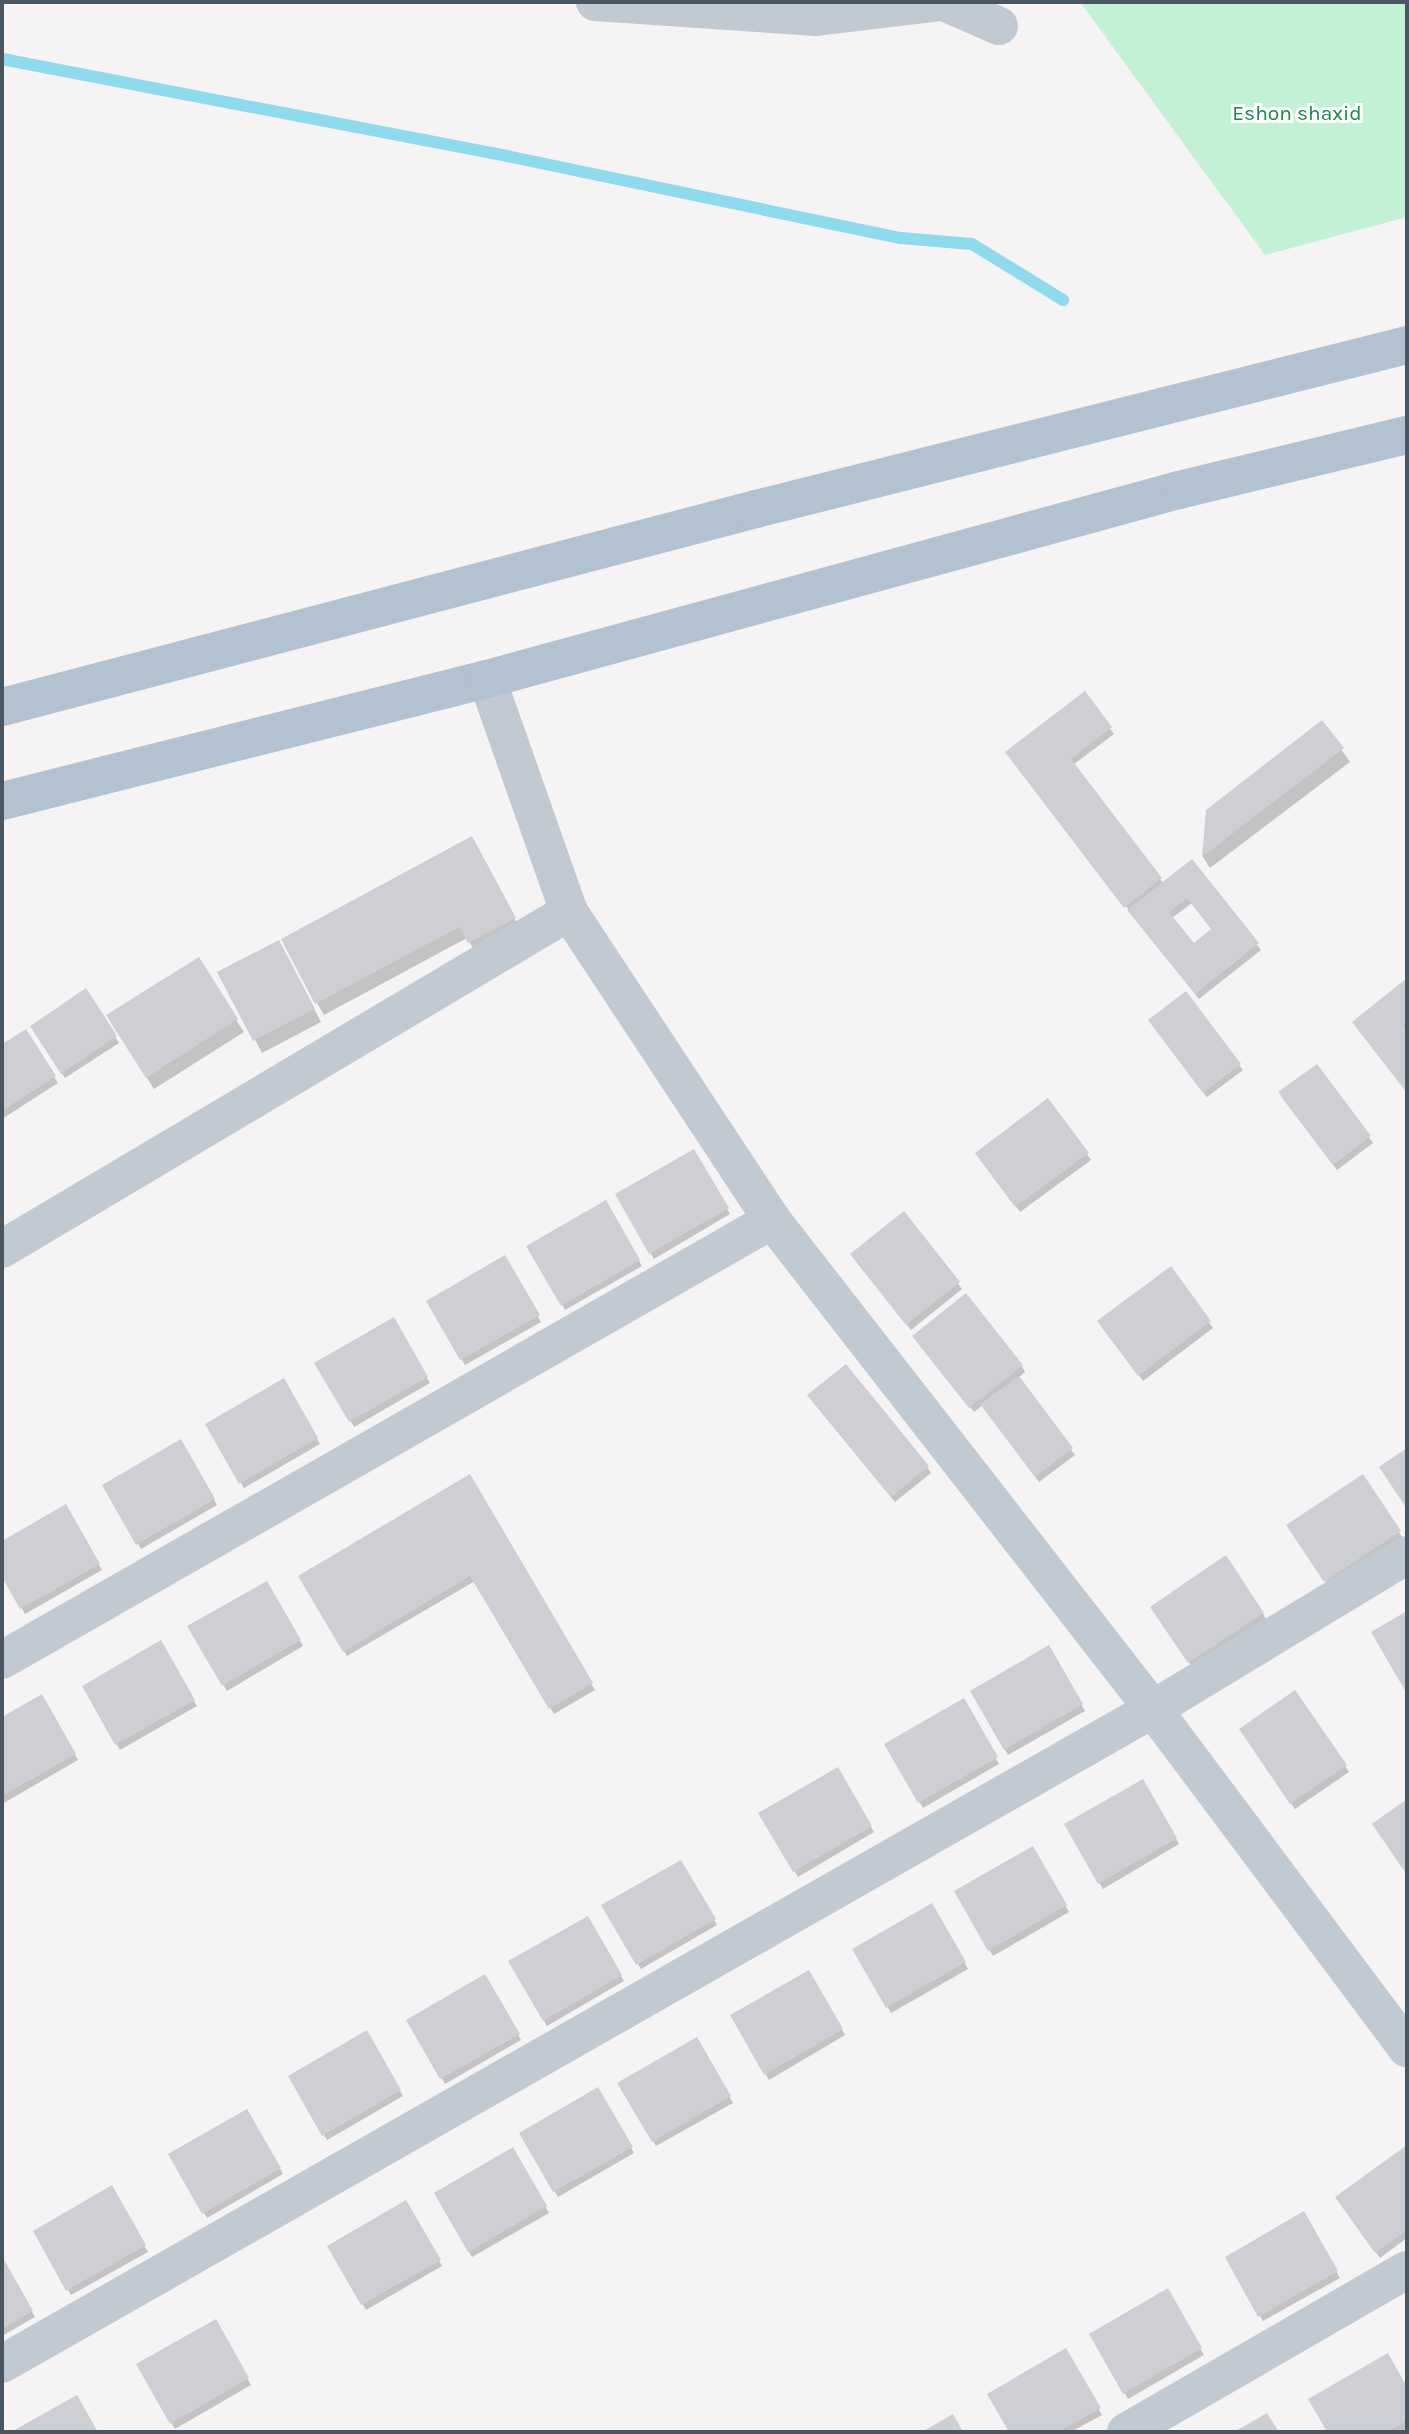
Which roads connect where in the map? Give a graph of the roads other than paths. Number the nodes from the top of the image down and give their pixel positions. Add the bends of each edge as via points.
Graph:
1 (595, 2) edge
2 (943, 2) edge
3 (999, 26) dead end
4 (1407, 345) edge
5 (1407, 435) edge
6 (487, 679) junction
7 (2, 707) edge
8 (2, 802) edge
9 (569, 912) junction
10 (772, 1220) junction
11 (2, 1249) edge
12 (1407, 1555) edge
13 (2, 1660) edge
14 (1153, 1709) junction
15 (1407, 2049) edge
16 (1407, 2270) edge
17 (2, 2364) edge
18 (1126, 2432) edge

1 - 2 street via 816,17
2 - 3 street
4 - 7 main road via 756,509
5 - 6 main road via 1166,493
6 - 8 main road
6 - 9 street
9 - 10 street
9 - 11 street
10 - 13 street
10 - 14 street
12 - 14 street
14 - 15 street
14 - 17 street
16 - 18 street

